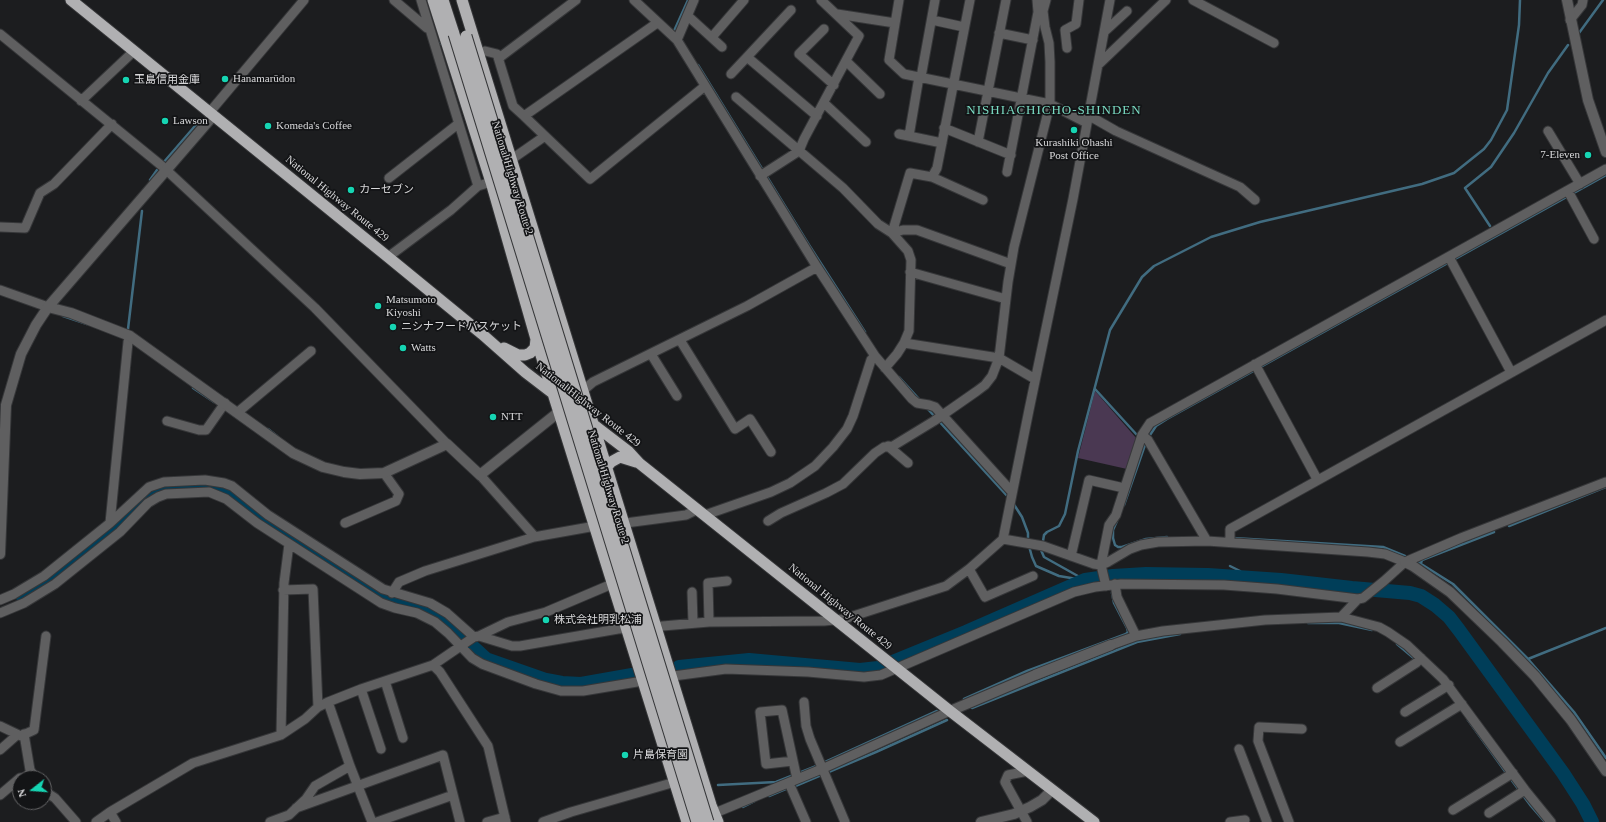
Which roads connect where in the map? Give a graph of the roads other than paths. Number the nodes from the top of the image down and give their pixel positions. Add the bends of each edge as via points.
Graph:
1 (71, 0) edge
2 (304, 0) edge
3 (394, 0) edge
4 (421, 0) edge
5 (433, 0) edge
6 (443, 0) edge
7 (455, 0) edge
8 (462, 0) edge
9 (576, 0) edge
10 (634, 0) edge
11 (694, 0) edge
12 (744, 0) edge
13 (821, 0) edge
14 (899, 0) edge
15 (936, 0) edge
16 (970, 0) edge
17 (1006, 0) edge
18 (1037, 0) edge
19 (1046, 0) edge
20 (1079, 0) edge
21 (1110, 0) edge
22 (1166, 0) edge
23 (1193, 0) edge
24 (1566, 0) edge
25 (1583, 0) edge
26 (791, 10) dead end
27 (1127, 11) dead end
28 (837, 14) junction
29 (688, 16) junction
30 (932, 20) junction
31 (1570, 20) junction
32 (895, 22) junction
33 (657, 23) junction
34 (964, 27) junction
35 (429, 28) junction
36 (824, 29) dead end
37 (1104, 32) junction
38 (999, 33) junction
39 (678, 37) junction
40 (2, 38) edge
41 (712, 38) junction
42 (1033, 40) junction
43 (1274, 44) dead end
44 (722, 47) dead end
45 (1067, 48) dead end
46 (134, 51) junction
47 (485, 51) dead end
48 (747, 57) junction
49 (499, 58) junction
50 (847, 62) junction
51 (1098, 64) junction
52 (732, 74) dead end
53 (920, 77) junction
54 (953, 84) junction
55 (834, 85) junction
56 (705, 86) junction
57 (988, 91) junction
58 (880, 94) dead end
59 (736, 97) dead end
60 (1021, 98) junction
61 (81, 101) junction
62 (824, 103) junction
63 (1050, 104) junction
64 (211, 114) junction
65 (524, 116) junction
66 (817, 116) junction
67 (1087, 119) junction
68 (112, 124) junction
69 (458, 124) junction
70 (944, 128) junction
71 (1548, 131) dead end
72 (899, 134) dead end
73 (909, 136) junction
74 (543, 137) junction
75 (866, 142) dead end
76 (978, 142) junction
77 (942, 143) junction
78 (799, 151) junction
79 (1606, 152) edge
80 (1011, 156) junction
81 (512, 159) junction
82 (1606, 169) edge
83 (167, 171) junction
84 (1007, 172) dead end
85 (763, 174) junction
86 (932, 177) junction
87 (389, 178) dead end
88 (491, 182) junction
89 (1580, 184) junction
90 (478, 186) junction
91 (1569, 193) junction
92 (983, 200) dead end
93 (1255, 200) dead end
94 (0, 227) edge
95 (892, 233) junction
96 (1594, 239) dead end
97 (388, 257) junction
98 (1451, 259) junction
99 (1011, 264) junction
100 (817, 267) junction
101 (910, 272) junction
102 (551, 288) junction
103 (0, 290) edge
104 (524, 297) junction
105 (1006, 299) junction
106 (48, 307) junction
107 (1606, 320) edge
108 (129, 339) junction
109 (536, 339) junction
110 (680, 340) junction
111 (904, 343) junction
112 (494, 344) junction
113 (311, 351) dead end
114 (651, 354) junction
115 (875, 356) junction
116 (999, 358) junction
117 (887, 365) junction
118 (1257, 367) junction
119 (577, 372) junction
120 (1511, 372) junction
121 (1035, 379) junction
122 (583, 391) junction
123 (677, 396) dead end
124 (563, 404) junction
125 (223, 406) junction
126 (238, 412) junction
127 (938, 417) junction
128 (167, 421) dead end
129 (563, 424) junction
130 (593, 424) junction
131 (1145, 438) junction
132 (447, 444) junction
133 (888, 446) junction
134 (771, 452) dead end
135 (639, 463) junction
136 (908, 463) dead end
137 (606, 468) junction
138 (384, 473) junction
139 (480, 475) junction
140 (1318, 479) junction
141 (1606, 482) edge
142 (1124, 488) junction
143 (1012, 494) junction
144 (702, 512) junction
145 (768, 521) dead end
146 (110, 523) junction
147 (345, 523) dead end
148 (623, 523) junction
149 (594, 526) junction
150 (535, 537) junction
151 (1003, 539) junction
152 (1206, 539) junction
153 (1230, 540) junction
154 (289, 544) junction
155 (0, 554) edge
156 (1071, 556) junction
157 (1405, 562) junction
158 (1101, 567) junction
159 (969, 569) junction
160 (1034, 576) dead end
161 (727, 581) dead end
162 (612, 584) junction
163 (1110, 585) junction
164 (283, 590) junction
165 (692, 592) dead end
166 (386, 596) junction
167 (1360, 599) junction
168 (0, 600) edge
169 (0, 613) edge
170 (1341, 617) junction
171 (835, 620) junction
172 (709, 622) junction
173 (692, 623) junction
174 (655, 626) junction
175 (626, 629) junction
176 (46, 636) dead end
177 (1136, 636) junction
178 (470, 641) junction
179 (1111, 645) joint
180 (1418, 660) junction
181 (433, 665) junction
182 (895, 668) junction
183 (671, 677) junction
184 (385, 681) junction
185 (643, 681) junction
186 (1446, 687) junction
187 (1377, 688) dead end
188 (361, 689) junction
189 (328, 702) junction
190 (804, 702) dead end
191 (1459, 705) junction
192 (318, 707) junction
193 (950, 712) junction
194 (1405, 712) dead end
195 (0, 726) edge
196 (1302, 729) dead end
197 (21, 735) junction
198 (281, 735) junction
199 (403, 738) dead end
200 (1400, 742) dead end
201 (381, 749) dead end
202 (1239, 749) dead end
203 (0, 750) edge
204 (793, 761) junction
205 (350, 766) junction
206 (824, 769) junction
207 (31, 770) edge
208 (1606, 770) edge
209 (1028, 771) junction
210 (1510, 775) junction
211 (793, 781) junction
212 (675, 782) junction
213 (12, 785) edge
214 (358, 787) junction
215 (1052, 790) junction
216 (1523, 792) junction
217 (0, 795) edge
218 (453, 795) junction
219 (52, 796) edge
220 (296, 808) junction
221 (1453, 810) dead end
222 (1021, 811) junction
223 (110, 812) junction
224 (1489, 812) dead end
225 (714, 819) edge
226 (506, 820) edge
227 (1245, 820) dead end
228 (1543, 820) edge
229 (76, 822) edge
230 (96, 822) edge
231 (116, 822) edge
232 (270, 822) edge
233 (372, 822) edge
234 (377, 822) edge
235 (460, 822) edge
236 (487, 822) edge
237 (543, 822) edge
238 (687, 822) edge
239 (697, 822) edge
240 (806, 822) edge
241 (845, 822) edge
242 (982, 822) edge
243 (1027, 822) edge
244 (1094, 822) edge
245 (1230, 822) edge
246 (1267, 822) edge
247 (1289, 822) edge

1 - 46 highway, National Highway Route 429
2 - 64 street
3 - 35 street
4 - 35 street
5 - 88 highway
6 - 239 highway, National Highway Route 2, bridge
7 - 225 highway, National Highway Route 2, bridge
8 - 81 highway
9 - 49 street
10 - 33 street
11 - 29 street
12 - 41 street
13 - 28 street
14 - 32 street
15 - 30 street
16 - 34 street
17 - 38 street
18 - 42 street via 1038,12
19 - 63 street via 1043,11 1049,43
20 - 45 street via 1076,24 1066,30
21 - 37 street
22 - 51 street
23 - 43 street
24 - 31 street
25 - 31 street
26 - 48 street
27 - 37 street
28 - 32 street
28 - 50 street via 859,36
29 - 39 street
29 - 41 street
30 - 34 street
30 - 53 street
31 - 79 street via 1588,100
32 - 53 street via 889,60 904,74
33 - 39 street
33 - 65 street
34 - 54 street
35 - 69 street via 436,39
36 - 55 street via 799,54
37 - 51 street
38 - 42 street
38 - 57 street
39 - 56 street
40 - 61 street
41 - 44 street
42 - 60 street
46 - 61 street
46 - 64 highway, National Highway Route 429
47 - 49 street via 497,54
48 - 52 street
48 - 66 street
49 - 65 street via 513,106
50 - 55 street
50 - 58 street
51 - 67 street
53 - 54 street
53 - 73 street
54 - 57 street
54 - 70 street
55 - 62 street
56 - 74 street via 590,179
56 - 85 street
57 - 60 street
57 - 76 street
59 - 78 street
60 - 63 street
60 - 80 street
61 - 68 street
62 - 66 street
62 - 75 street
63 - 67 street
63 - 99 street
64 - 83 street
64 - 97 highway, National Highway Route 429
65 - 74 street
66 - 78 street
67 - 93 street via 1240,186
67 - 121 street
68 - 83 street
68 - 94 street via 54,184 40,193 26,228
69 - 87 street
69 - 90 street
70 - 76 street
70 - 77 street
71 - 89 street
72 - 73 street
73 - 77 street
74 - 81 street
76 - 80 street
77 - 86 street via 937,168
78 - 85 street
78 - 95 street via 843,188 878,224
80 - 84 street
81 - 102 highway
82 - 89 street
83 - 106 street
83 - 132 street via 315,308
85 - 100 street
86 - 92 street
86 - 95 street via 910,173
88 - 90 street
88 - 104 highway
89 - 91 street
90 - 97 street via 451,210
91 - 96 street
91 - 98 street
95 - 99 street via 917,230
95 - 101 street via 908,251
97 - 112 highway, National Highway Route 429
98 - 118 street
98 - 120 street
99 - 105 street
100 - 110 street
100 - 115 street
101 - 105 street
101 - 111 street via 909,331
102 - 104 street
102 - 119 highway
103 - 106 street
104 - 109 highway
105 - 116 street
106 - 108 street via 71,313
106 - 155 street via 21,354 6,405
107 - 120 street
108 - 125 street
108 - 146 street
109 - 112 highway via 535,348 525,355 518,355
109 - 124 highway
110 - 114 street
110 - 134 street via 736,429 750,419
111 - 116 street
111 - 117 street
112 - 124 highway, National Highway Route 429
113 - 126 street
114 - 122 street via 593,382
114 - 123 street
115 - 117 street
115 - 144 street via 871,360 847,428 814,466 790,483 771,492
116 - 121 street
116 - 127 street via 986,385
117 - 127 street via 912,399 917,403 935,407
118 - 131 street via 1150,424 1145,429
118 - 140 street
119 - 122 highway
119 - 124 highway via 576,390 564,398
120 - 140 street
121 - 143 street
122 - 124 street
122 - 130 highway
124 - 129 highway
124 - 129 highway via 572,410 566,413
124 - 130 highway, National Highway Route 429
124 - 139 street
125 - 126 street
125 - 128 street via 206,430
126 - 138 street via 293,453 308,461 344,472
127 - 133 street via 893,446
127 - 143 street
129 - 149 highway
130 - 135 highway, National Highway Route 429 via 628,451
130 - 137 highway
131 - 142 street
131 - 152 street
132 - 138 street
132 - 139 street
133 - 136 street
133 - 145 street via 875,453 843,484
135 - 137 highway via 620,457
135 - 144 highway, National Highway Route 429
137 - 148 highway
138 - 147 street via 399,494 396,501
139 - 150 street
140 - 153 street via 1230,529
141 - 157 street
142 - 156 street via 1089,480
142 - 158 street via 1116,515 1109,525
143 - 151 street
144 - 148 street
144 - 171 highway, National Highway Route 429
146 - 166 street via 149,487 156,484 205,480 224,483 232,486
146 - 168 street via 44,576
148 - 149 street
148 - 174 highway
149 - 150 street
149 - 162 highway
150 - 166 street via 425,571 400,582
151 - 156 street
151 - 159 street
152 - 153 street
152 - 158 street via 1141,545
153 - 157 street via 1385,554
154 - 164 street
154 - 166 street
154 - 169 street via 216,494 166,494 148,503 120,532 55,584 24,603
156 - 158 street
157 - 167 street
157 - 208 street via 1450,592 1535,676 1571,720
158 - 163 street
159 - 160 street via 985,597
159 - 171 street via 946,586 849,618
161 - 172 street via 708,583
162 - 175 highway
162 - 178 street via 546,612 508,622
163 - 167 street via 1224,585
163 - 177 street
163 - 182 street via 1074,592
164 - 192 street via 313,589
164 - 198 street
165 - 173 street
166 - 178 street
166 - 178 street via 421,600 439,608
167 - 170 street
170 - 177 street via 1240,622
170 - 180 street via 1379,627 1388,632 1407,645
171 - 172 street
171 - 182 highway, National Highway Route 429
172 - 173 street
173 - 174 street
174 - 175 street
174 - 183 highway
175 - 178 street via 520,646
175 - 185 highway
176 - 197 street via 34,730
177 - 179 street
178 - 181 street
178 - 185 street via 472,658 482,664 560,691 583,691
179 - 193 street
180 - 186 street
180 - 187 street
181 - 184 street
181 - 226 street via 488,746
182 - 183 street via 881,675 864,677 800,671 726,669
182 - 193 highway, National Highway Route 429
183 - 185 street
183 - 225 highway
184 - 188 street
184 - 199 street
185 - 212 highway
186 - 191 street
186 - 194 street
188 - 189 street
188 - 201 street
189 - 192 street
189 - 205 street
190 - 206 street via 806,726
191 - 200 street
191 - 210 street
192 - 198 street
193 - 206 street
193 - 209 highway, National Highway Route 429
195 - 197 street
196 - 247 street via 1259,727 1258,741
197 - 203 street
197 - 207 street
198 - 223 street via 193,763
202 - 246 street
204 - 204 street via 782,710 760,712 766,764
204 - 211 street
205 - 214 street
205 - 220 street via 315,786
206 - 211 street
206 - 241 street
209 - 215 highway, National Highway Route 429
209 - 222 street via 1008,775 1005,782
210 - 216 street
210 - 221 street
211 - 225 street
211 - 240 street
212 - 237 street
212 - 238 highway
213 - 217 street
214 - 218 street via 443,755
214 - 220 street
214 - 233 street
215 - 222 street via 1042,800
215 - 244 highway, National Highway Route 429
216 - 224 street
216 - 228 street
218 - 234 street
218 - 235 street
219 - 229 street
220 - 232 street via 289,815
222 - 242 street
222 - 243 street
223 - 230 street
223 - 231 street
226 - 236 street
227 - 245 street

